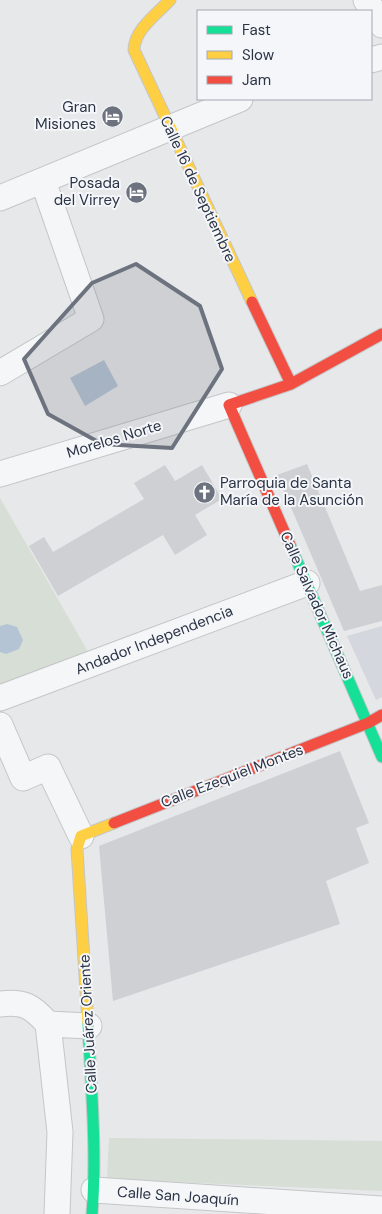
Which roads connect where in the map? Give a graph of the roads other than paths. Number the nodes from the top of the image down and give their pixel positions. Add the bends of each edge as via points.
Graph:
1 (170, 0) edge
2 (366, 0) edge
3 (382, 25) edge
4 (238, 100) edge
5 (169, 128) junction
6 (43, 181) junction
7 (0, 198) edge
8 (382, 334) edge
9 (0, 373) edge
10 (291, 384) junction
11 (228, 405) junction
12 (0, 474) edge
13 (307, 583) junction
14 (0, 698) edge
15 (382, 715) edge
16 (368, 723) junction
17 (0, 726) edge
18 (382, 757) edge
19 (81, 836) junction
20 (0, 1004) edge
21 (48, 1024) junction
22 (89, 1026) junction
23 (93, 1202) edge
24 (382, 1209) edge
25 (57, 1214) edge

1 - 5 street, Calle 16 de Septiembre via 134,41 134,50
2 - 3 street
4 - 5 street
5 - 6 street
5 - 10 street, Calle 16 de Septiembre
6 - 7 street
6 - 9 street via 91,319
8 - 10 street
10 - 11 street
11 - 12 street, Morelos Norte
11 - 13 street, Calle Salvador Michaus
13 - 14 street, Andador Independencia
13 - 16 street, Calle Salvador Michaus
15 - 16 street, Calle Ezequiel Montes
16 - 18 street, Calle Salvador Michaus
16 - 19 street, Calle Ezequiel Montes
17 - 19 street via 23,778 48,767
19 - 22 street, Calle Juárez Oriente via 77,849
20 - 21 street via 18,1002 36,1011
21 - 22 street
21 - 25 street via 60,1132
22 - 23 street, Calle Juárez Oriente
23 - 24 street, Calle San Joaquín

